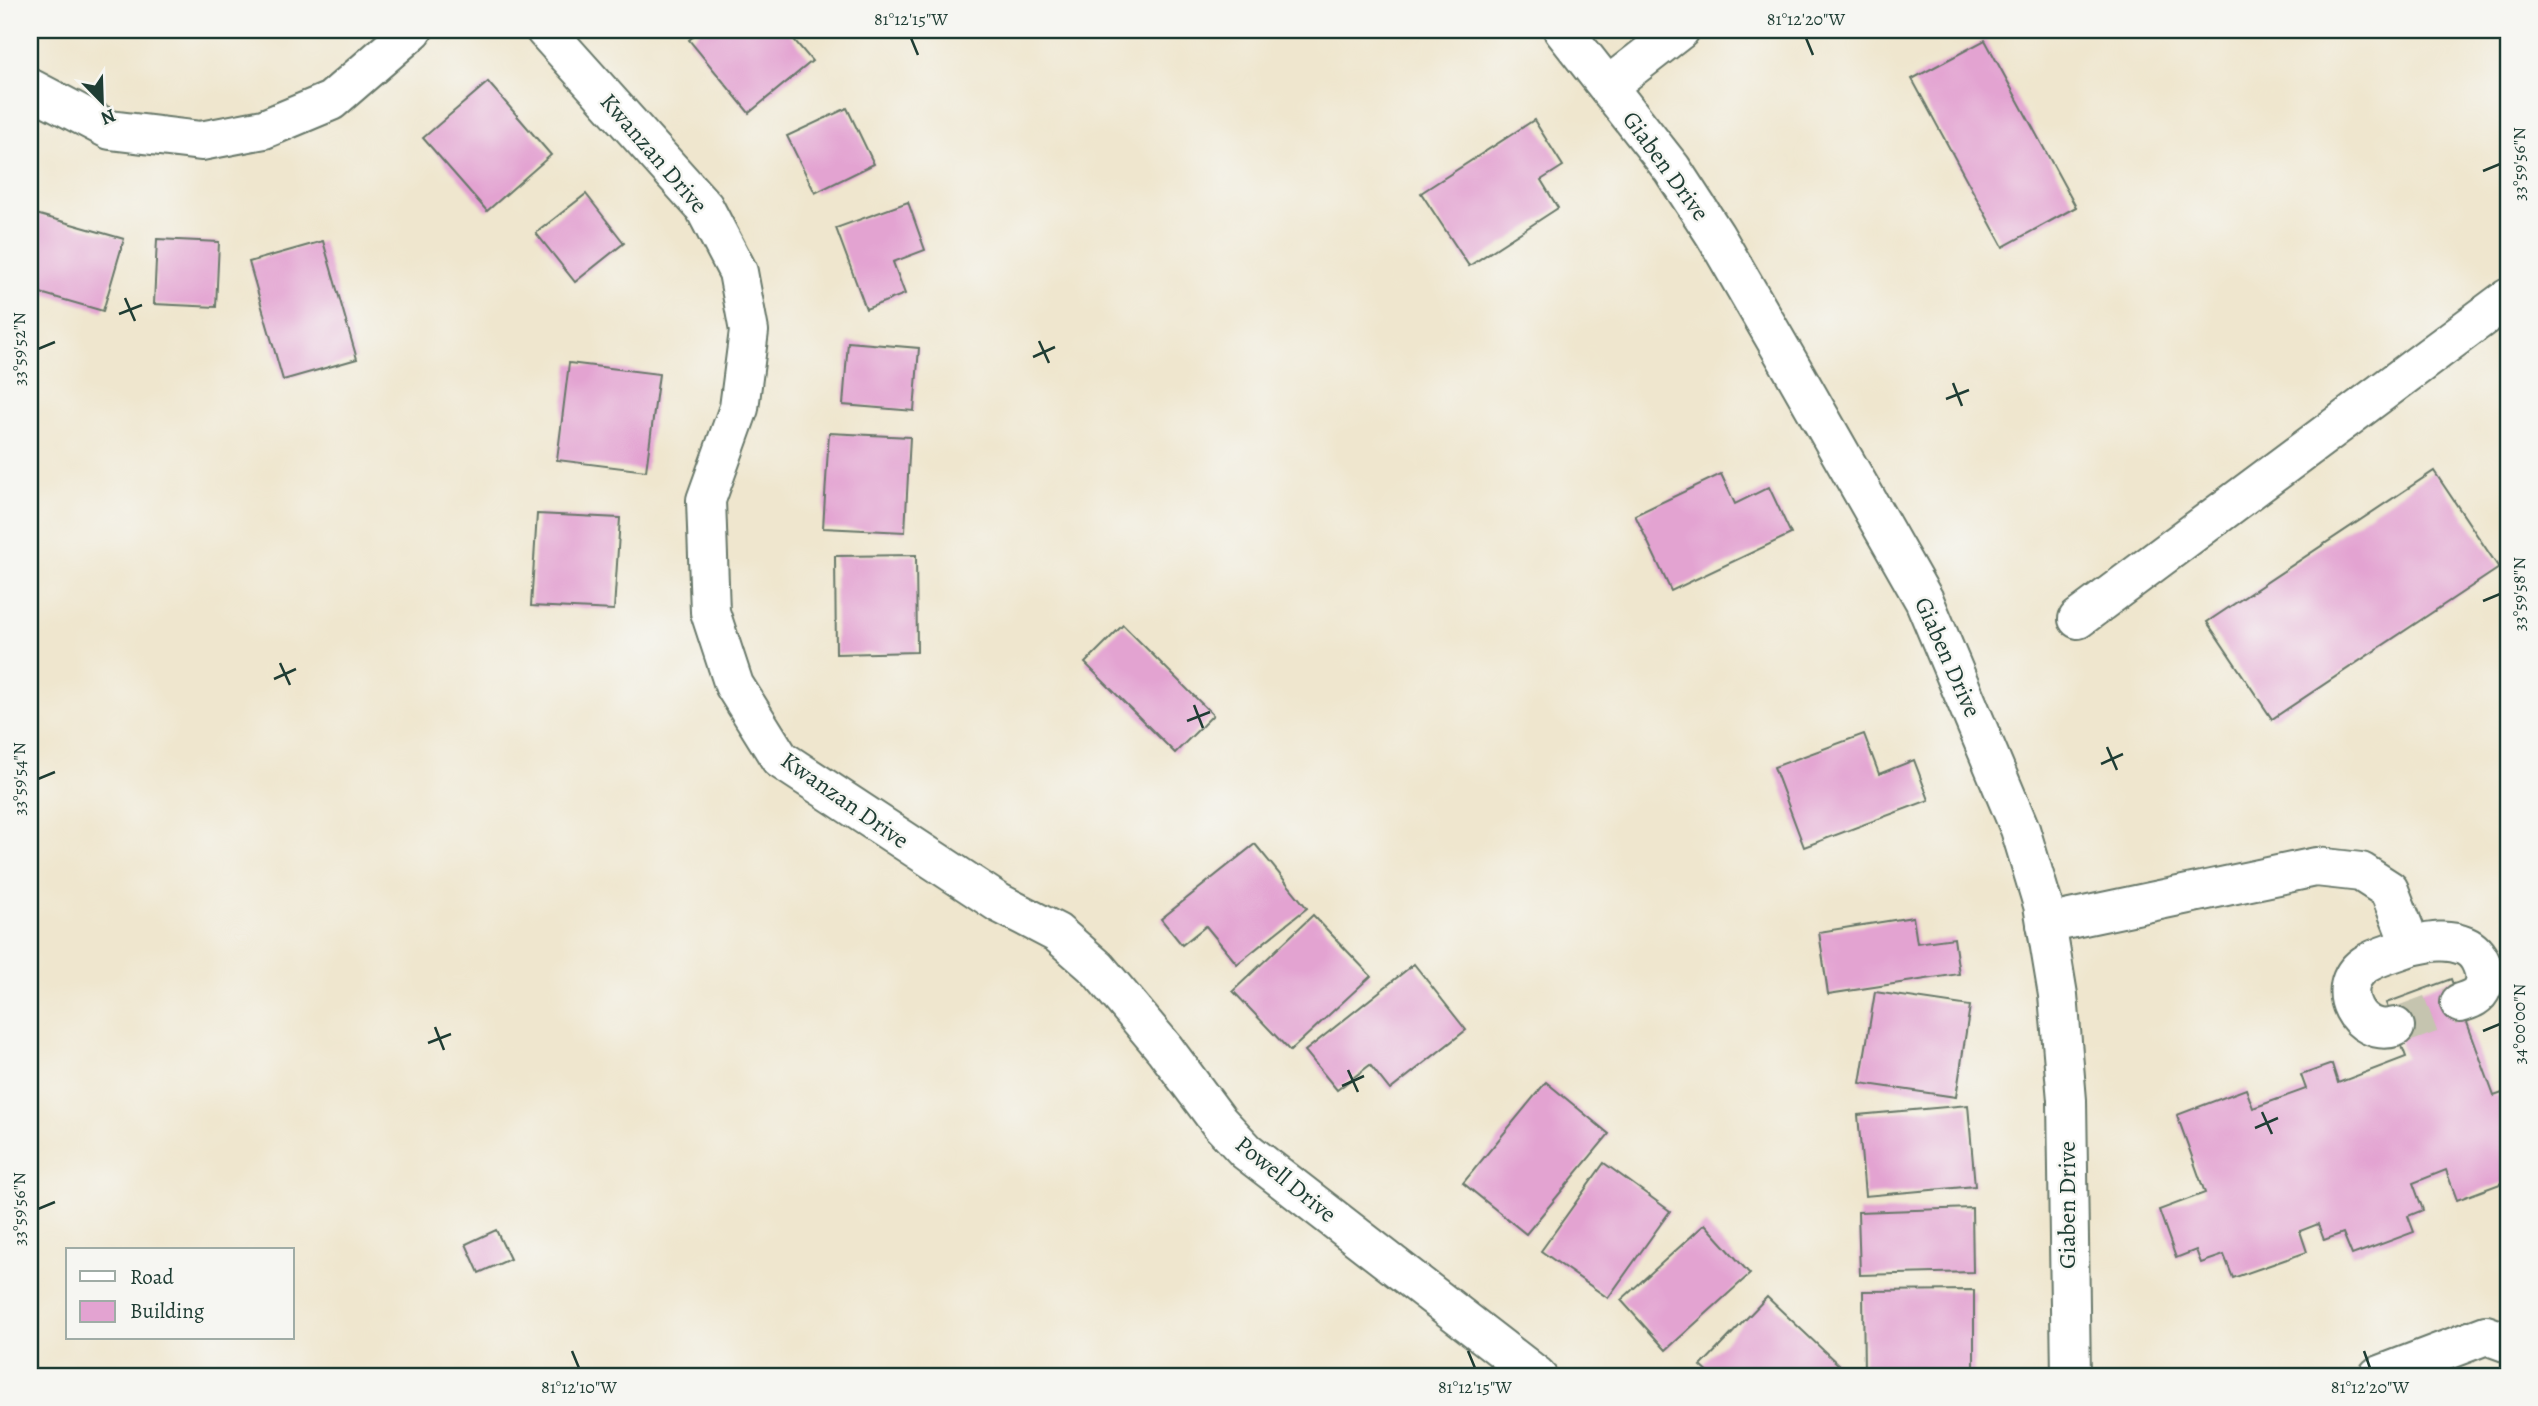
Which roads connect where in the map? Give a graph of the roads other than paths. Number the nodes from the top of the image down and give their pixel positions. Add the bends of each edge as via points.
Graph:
1 (413, 30) edge
2 (545, 30) edge
3 (1563, 30) edge
4 (1680, 30) edge
5 (1608, 86) junction
6 (30, 88) edge
7 (2508, 298) edge
8 (2078, 619) dead end
9 (999, 903) joint
10 (2046, 924) junction
11 (2411, 946) junction
12 (2460, 1003) tunnel mouth
13 (2395, 1027) tunnel mouth
14 (2508, 1343) edge
15 (1537, 1376) edge
16 (2071, 1376) edge
17 (2378, 1376) edge

1 - 6 street via 331,101 264,129 201,141 110,130
2 - 9 street, Kwanzan Drive via 704,207 738,272 750,331 739,408 706,500 710,612 734,685 779,759
3 - 5 street, Giaben Drive
4 - 5 street
5 - 10 street, Giaben Drive via 1672,169 1715,235 1924,600 2020,829
7 - 8 street
9 - 15 street, Powell Drive via 1057,933 1097,968 1246,1151
10 - 11 street via 2316,867 2361,872 2389,890
10 - 16 street, Giaben Drive via 2058,995 2067,1100
11 - 12 street via 2436,941 2469,947 2480,960 2483,988
11 - 13 street via 2365,965 2349,989 2360,1021 2375,1028
14 - 17 street via 2486,1335

